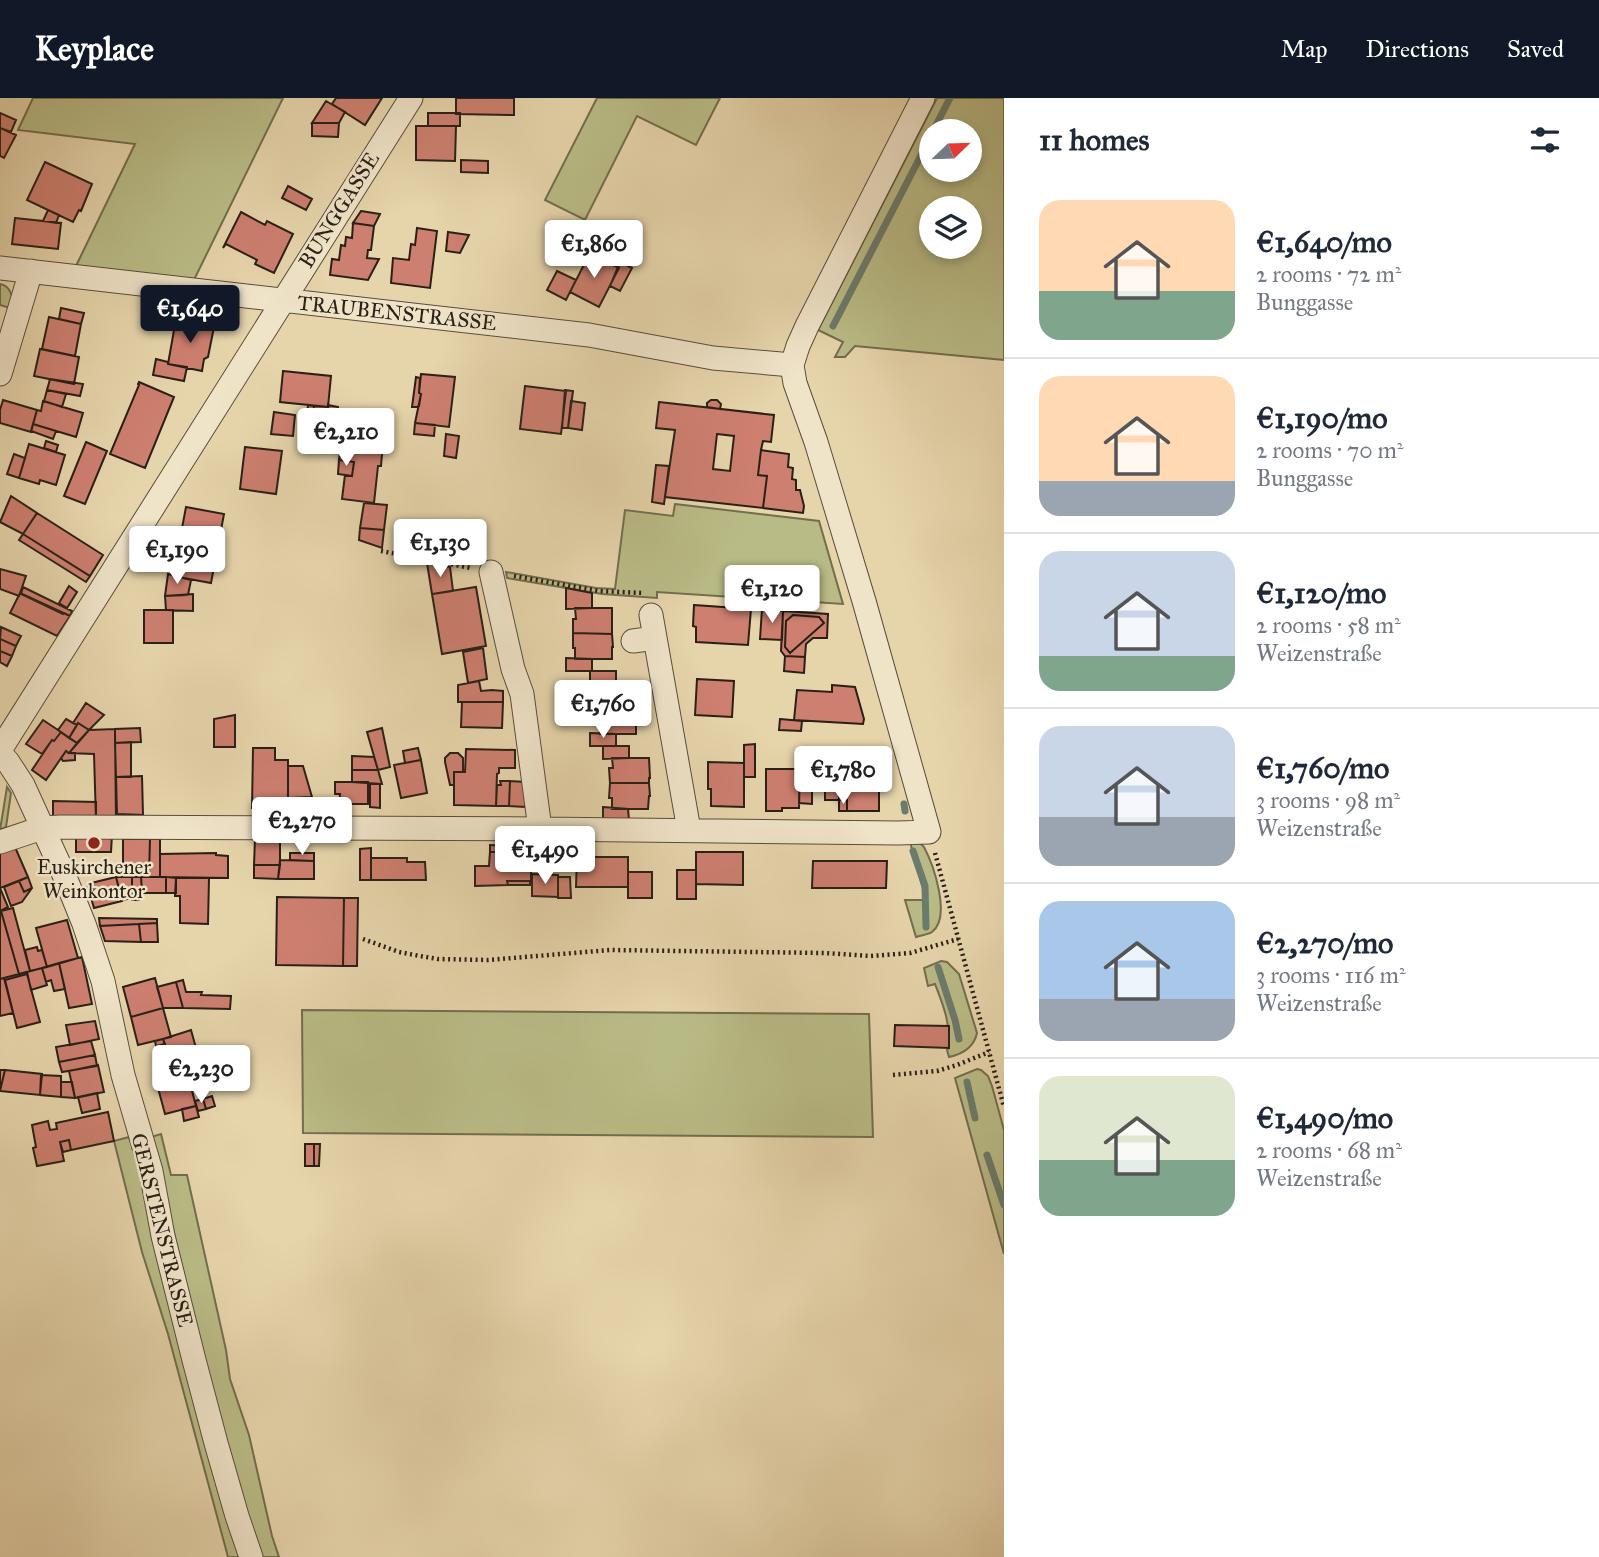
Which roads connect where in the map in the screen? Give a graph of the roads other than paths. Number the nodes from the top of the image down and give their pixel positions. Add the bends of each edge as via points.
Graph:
1 (411, 98) edge
2 (923, 98) edge
3 (0, 268) edge
4 (32, 271) junction
5 (282, 300) junction
6 (792, 365) junction
7 (0, 374) edge
8 (491, 572) road end
9 (646, 631) road end
10 (0, 751) edge
11 (42, 828) junction
12 (540, 828) junction
13 (689, 830) junction
14 (0, 842) edge
15 (251, 1557) edge

1 - 5 street, BUNGGASSE
2 - 6 street via 807,326
3 - 4 street, TRAUBENSTRASSE
4 - 5 street, TRAUBENSTRASSE
4 - 7 street
5 - 6 street, TRAUBENSTRASSE via 589,335 693,355
5 - 10 street, BUNGGASSE
6 - 13 street via 929,832
8 - 12 street via 522,695
9 - 13 street
10 - 11 street, GERSTENSTRASSE via 23,785
11 - 12 street
11 - 14 street
11 - 15 street, GERSTENSTRASSE via 76,902 103,981 206,1408
12 - 13 street

